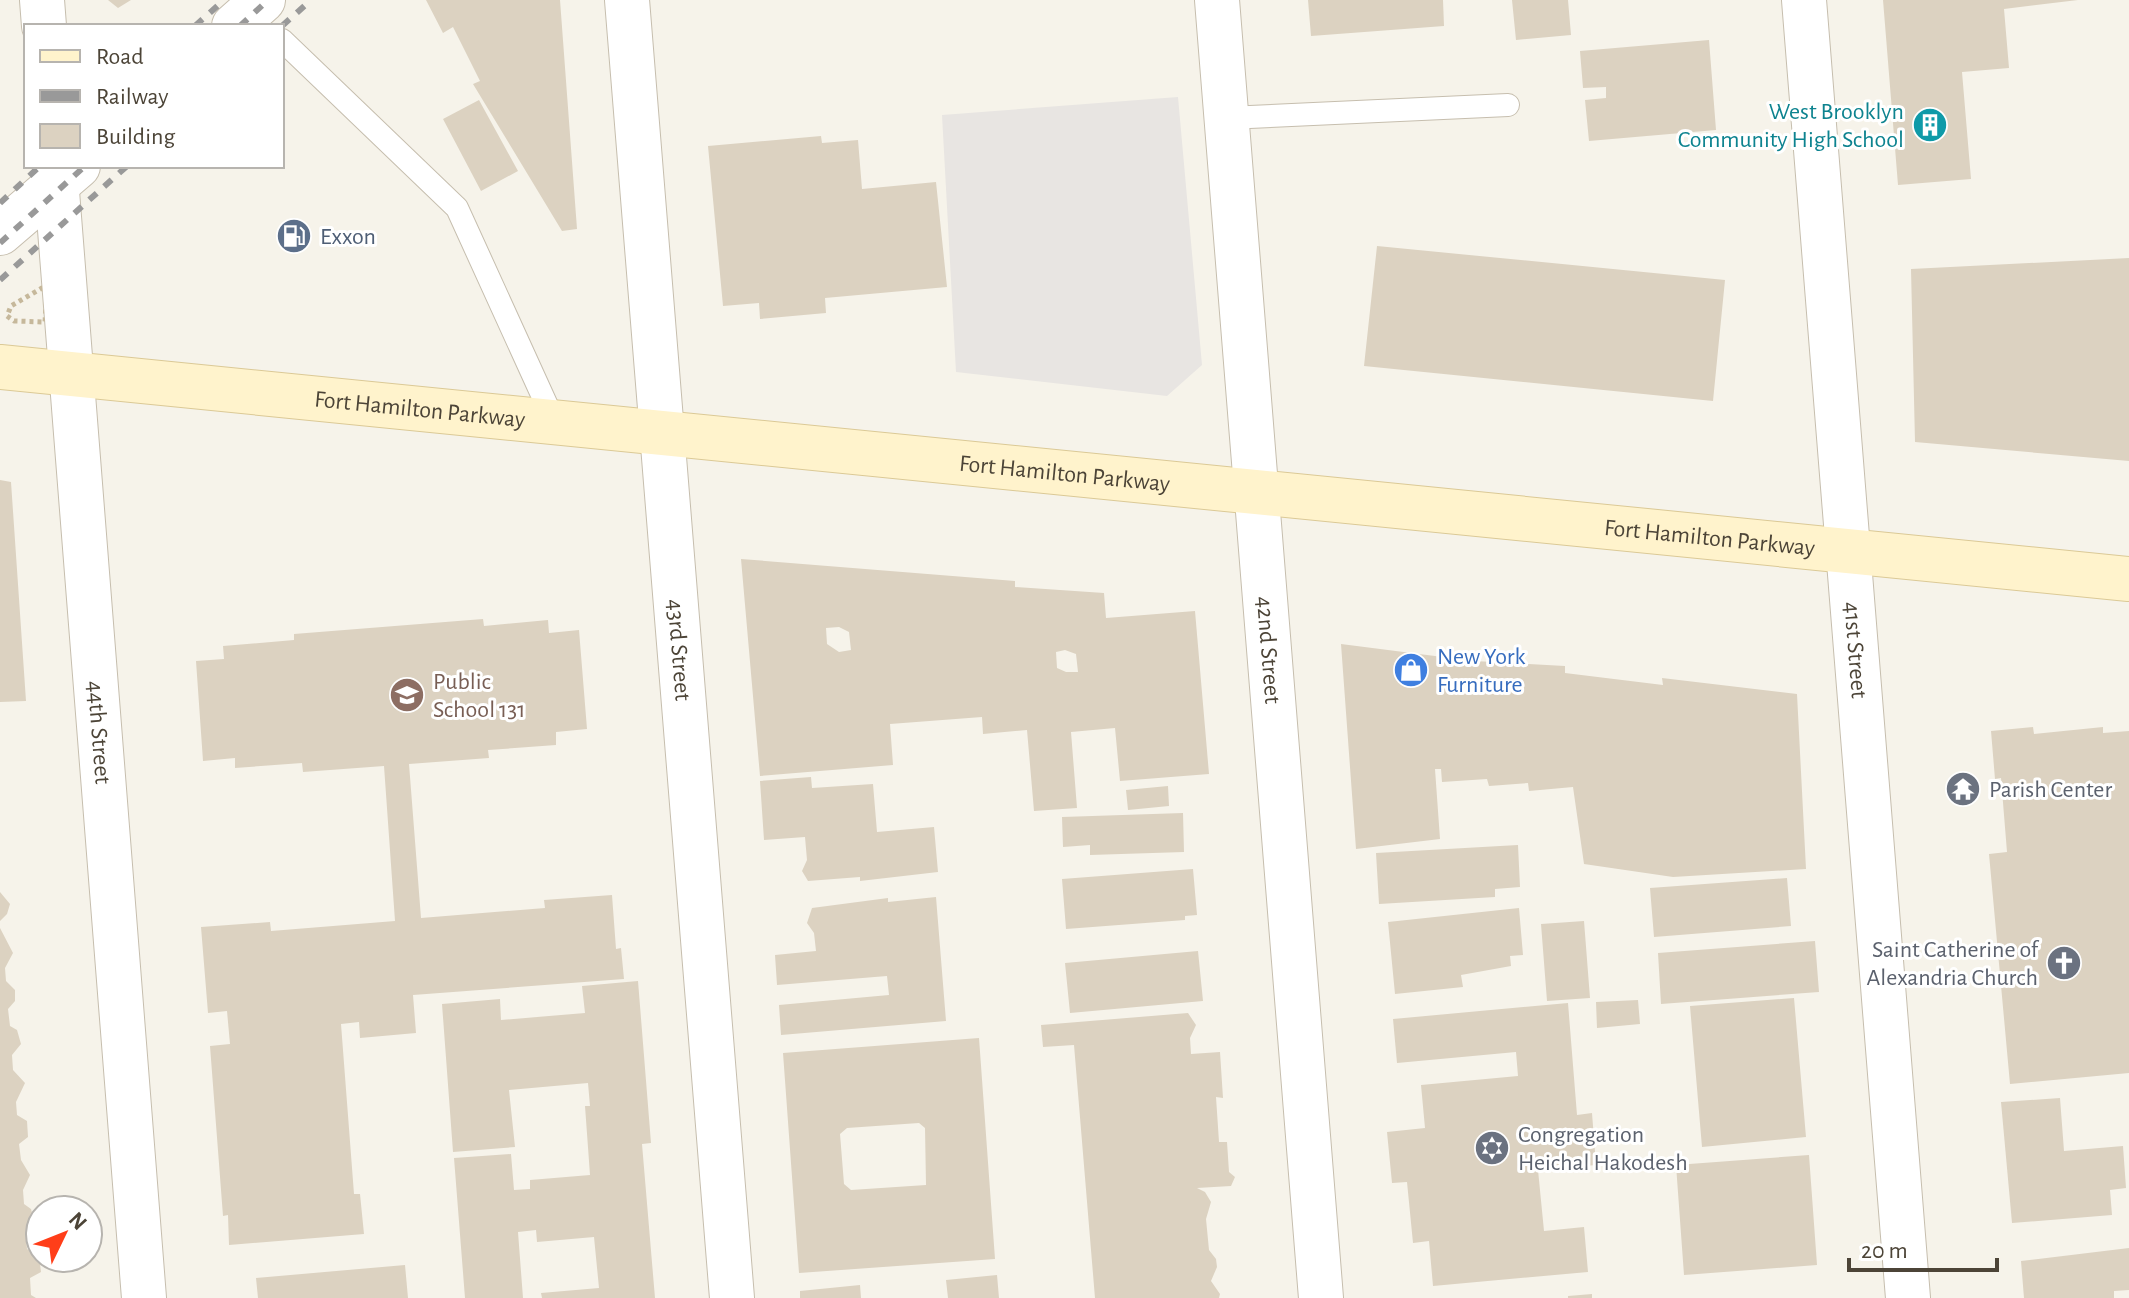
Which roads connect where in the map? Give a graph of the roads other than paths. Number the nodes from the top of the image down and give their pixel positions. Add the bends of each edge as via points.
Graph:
1 (42, 0) edge
2 (627, 0) edge
3 (1217, 0) edge
4 (1804, 0) edge
5 (44, 24) edge
6 (284, 43) edge
7 (1508, 105) dead end
8 (1227, 118) junction
9 (63, 173) edge
10 (0, 233) edge
11 (0, 367) edge
12 (70, 373) junction
13 (554, 421) junction
14 (662, 432) junction
15 (1257, 492) junction
16 (1848, 552) junction
17 (2129, 579) edge
18 (144, 1298) edge
19 (732, 1298) edge
20 (1321, 1298) edge
21 (1908, 1298) edge

1 - 5 street
2 - 14 street, 43rd Street
3 - 8 street, 42nd Street
4 - 16 street, 41st Street
6 - 13 lane via 457,208
7 - 8 lane
8 - 15 street, 42nd Street
9 - 10 street
9 - 12 street, 44th Street
11 - 12 main road, Fort Hamilton Parkway
12 - 13 main road, Fort Hamilton Parkway
12 - 18 street, 44th Street
13 - 14 main road, Fort Hamilton Parkway
14 - 15 main road, Fort Hamilton Parkway
14 - 19 street, 43rd Street
15 - 16 main road, Fort Hamilton Parkway
15 - 20 street, 42nd Street
16 - 17 main road, Fort Hamilton Parkway
16 - 21 street, 41st Street

